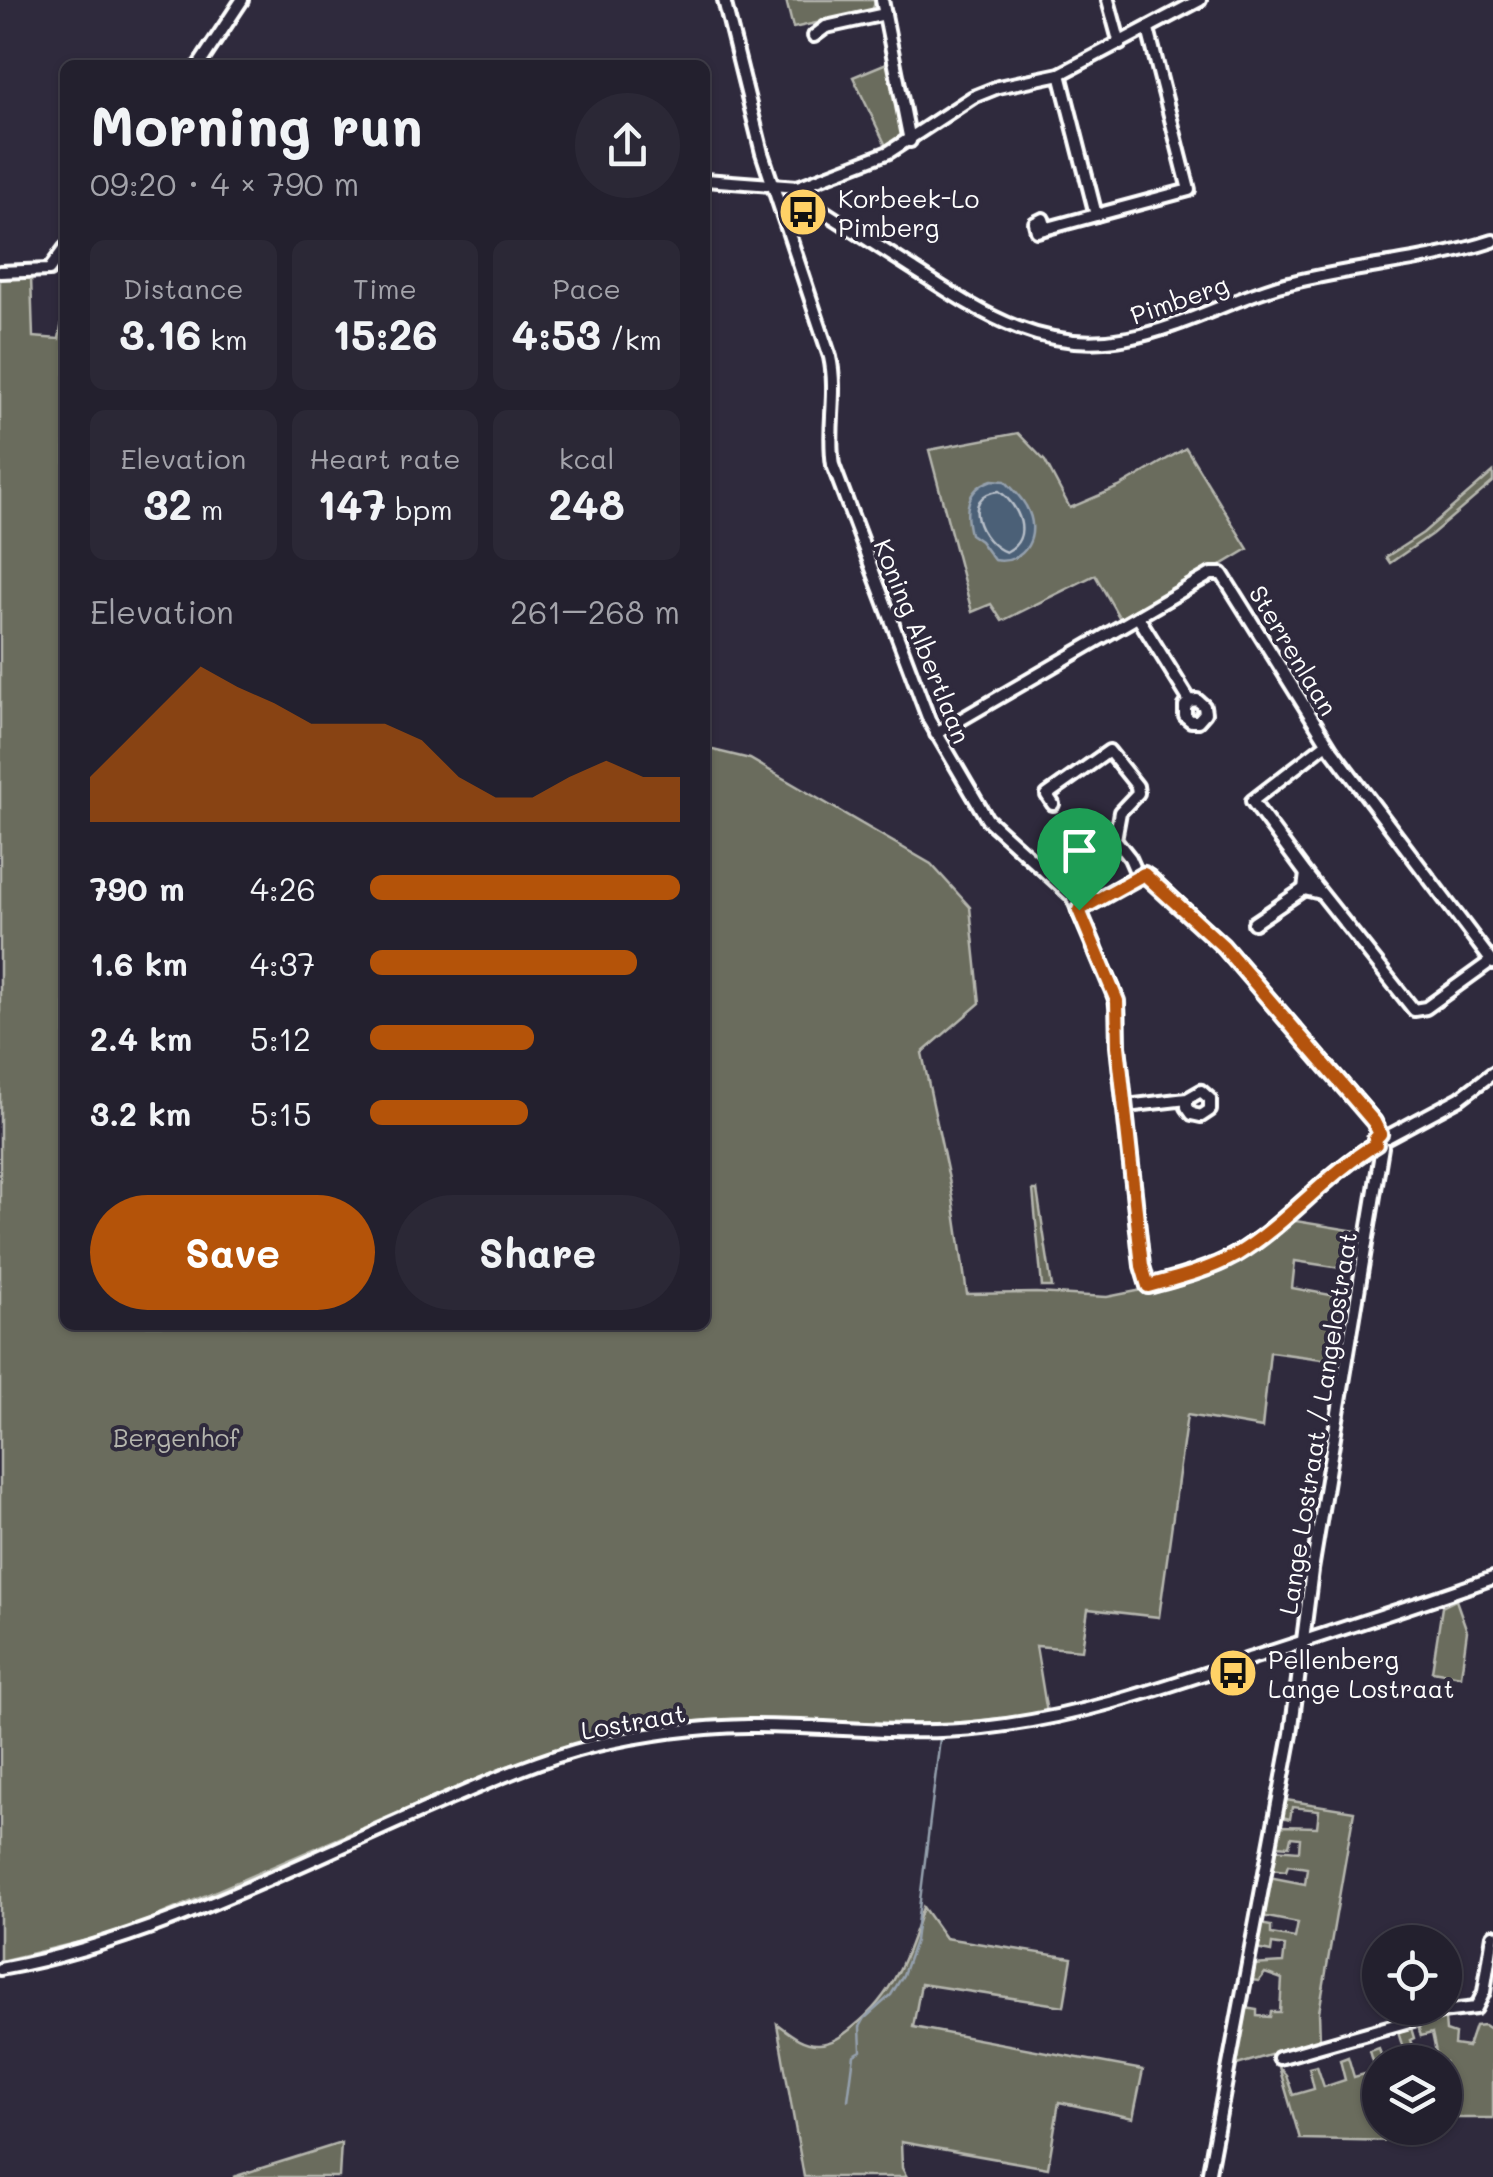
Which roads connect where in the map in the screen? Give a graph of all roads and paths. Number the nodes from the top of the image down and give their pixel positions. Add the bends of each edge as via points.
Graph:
1 (242, 0) edge
2 (724, 0) edge
3 (882, 0) edge
4 (1108, 0) edge
5 (1200, 0) edge
6 (885, 14) junction
7 (1148, 29) junction
8 (814, 36) dead end
9 (1120, 44) junction
10 (202, 60) edge
11 (1060, 74) junction
12 (910, 141) junction
13 (710, 180) edge
14 (772, 184) junction
15 (798, 187) junction
16 (1096, 214) junction
17 (1046, 228) dead end
18 (1493, 241) edge
19 (60, 255) edge
20 (0, 272) edge
21 (1138, 616) junction
22 (1190, 702) dead end
23 (936, 734) junction
24 (1327, 743) junction
25 (1053, 804) dead end
26 (1306, 874) junction
27 (1138, 876) junction
28 (1304, 889) junction
29 (1321, 893) junction
30 (1079, 910) junction
31 (1254, 923) dead end
32 (1492, 962) edge
33 (1493, 1073) edge
34 (1188, 1099) dead end
35 (1126, 1106) junction
36 (1381, 1141) junction
37 (1493, 1578) edge
38 (1301, 1642) junction
39 (1493, 1935) edge
40 (0, 1970) edge
41 (1279, 2058) dead end
42 (1208, 2177) edge

1 - 10 street
2 - 14 street, Koning Albertlaan
3 - 6 street
4 - 9 street
5 - 7 street
6 - 8 street via 826,27
6 - 12 street
7 - 9 street
7 - 16 street via 1189,190
9 - 11 street
11 - 12 street via 973,97
11 - 16 street
12 - 15 street
13 - 14 street
14 - 15 street
14 - 23 street, Koning Albertlaan via 833,371 833,465
15 - 18 street, Pimberg via 803,198 981,313 1034,334 1082,341 1142,335 1276,287
16 - 17 street via 1082,218 1067,222 1052,226 1037,230 1035,223 1043,220
19 - 20 street via 49,270
21 - 22 street
21 - 23 street, Sterrenlaan
21 - 24 street, Sterrenlaan via 1210,574 1222,574
23 - 30 street, Koning Albertlaan via 987,818 1064,885
24 - 26 street via 1252,801
24 - 32 street, Sterrenlaan
25 - 27 street via 1047,795 1109,751 1137,786 1138,794 1120,812 1115,839
26 - 28 street
26 - 29 street
27 - 30 street
27 - 36 street via 1150,876 1223,946 1362,1108
28 - 29 street
28 - 31 street
29 - 32 street via 1414,1010
30 - 35 street, Koning Albertlaan via 1117,1001
33 - 36 street
34 - 35 street
35 - 36 street, Koning Albertlaan via 1148,1286 1239,1253
36 - 38 street, Lange Lostraat / Langelostraat
37 - 38 street, Lostraat
38 - 40 street, Lostraat via 1035,1722 920,1732 712,1728 590,1746 507,1774 147,1929
38 - 42 street, Lange Lostraat / Langelostraat via 1291,1734
39 - 41 street via 1476,2008

